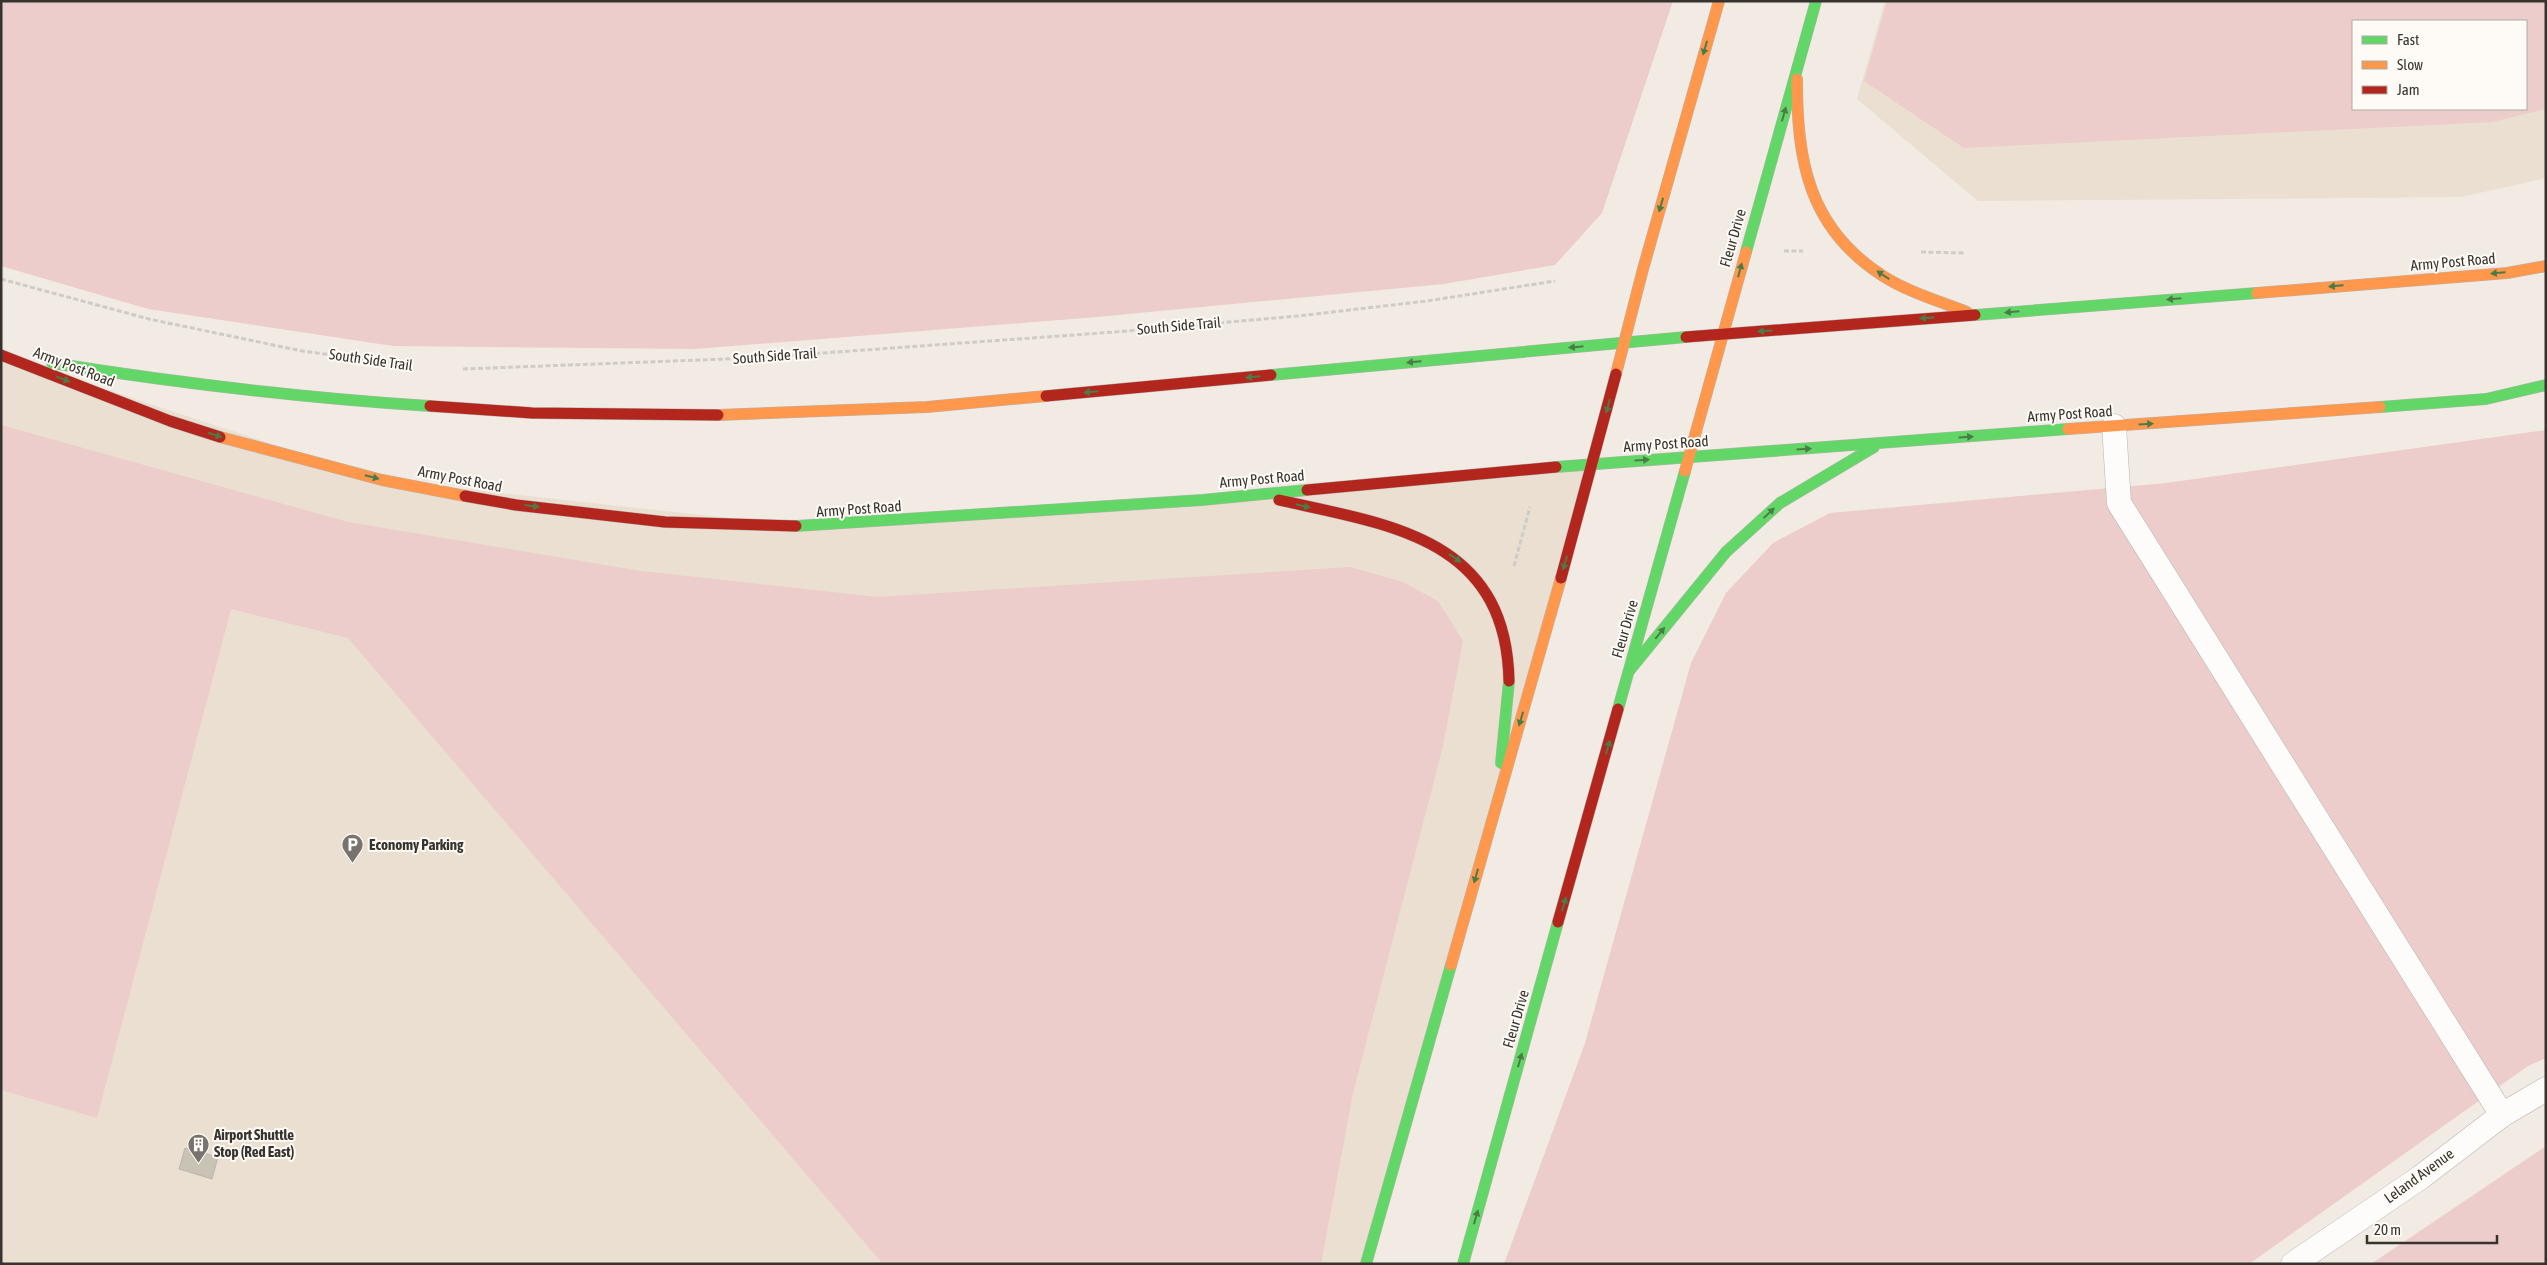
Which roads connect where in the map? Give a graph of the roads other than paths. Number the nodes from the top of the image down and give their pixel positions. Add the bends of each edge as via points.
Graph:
1 (1718, 1) edge
2 (1816, 1) edge
3 (1797, 68) junction
4 (2546, 266) edge
5 (1975, 315) junction
6 (1722, 334) junction
7 (1625, 342) junction
8 (1, 355) edge
9 (2546, 385) edge
10 (2114, 426) junction
11 (1880, 443) junction
12 (1689, 457) junction
13 (1593, 464) junction
14 (1256, 495) junction
15 (1629, 671) junction
16 (1498, 802) junction
17 (2546, 1089) edge
18 (2502, 1115) junction
19 (1366, 1264) edge
20 (1463, 1264) edge
21 (2292, 1264) edge

1 -> 7 main road
2 - 3 main road, Fleur Drive
5 -> 3 main road via 1921,295 1881,275 1850,249 1828,220 1810,188 1801,145
6 -> 3 main road, Fleur Drive
4 -> 5 main road, Army Post Road via 2498,274
5 -> 6 main road, Army Post Road
6 - 7 main road, Army Post Road
6 - 12 main road, Fleur Drive
7 -> 8 main road, Army Post Road via 927,407 734,415 532,413 330,400 140,377
7 -> 13 main road
8 -> 14 main road, Army Post Road via 170,421 250,446 373,477 516,505 665,522 811,527
10 -> 9 main road, Army Post Road via 2486,399
11 -> 10 main road, Army Post Road
10 - 18 lane via 2119,503
12 -> 11 main road, Army Post Road
15 -> 11 main road via 1726,552 1780,503
13 -> 12 main road, Army Post Road
12 - 15 main road, Fleur Drive
13 - 14 main road, Army Post Road
13 -> 16 main road
14 -> 16 main road via 1391,526 1432,542 1468,566 1492,598 1507,654 1508,692
20 -> 15 main road, Fleur Drive
16 -> 19 main road
17 - 18 lane, Leland Avenue
18 - 21 lane, Leland Avenue

